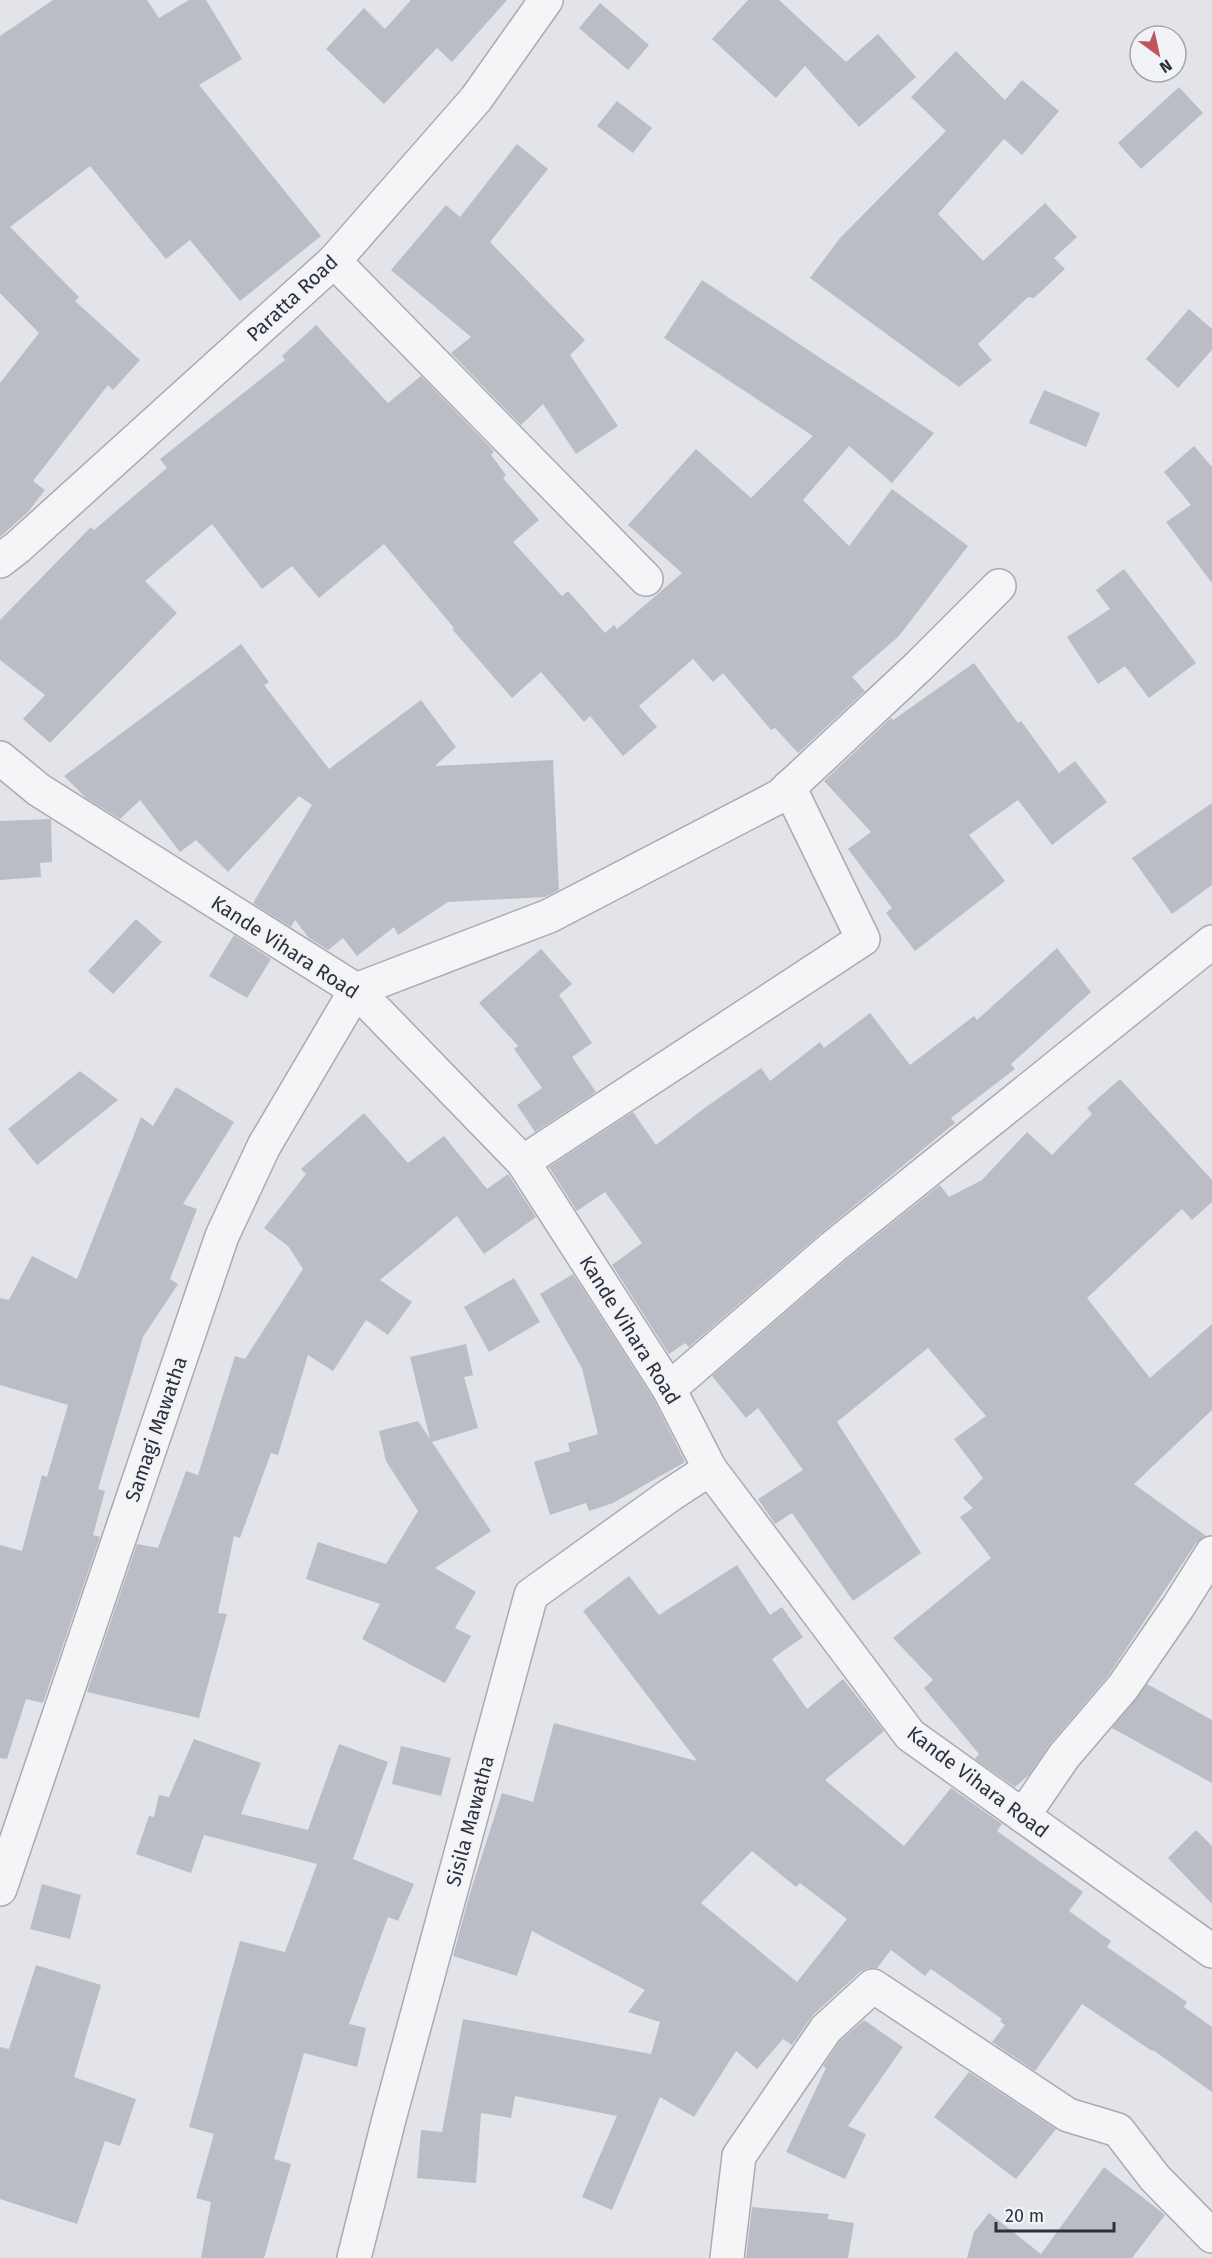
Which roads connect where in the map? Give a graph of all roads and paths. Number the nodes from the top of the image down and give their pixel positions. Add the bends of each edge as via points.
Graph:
1 (546, 0) edge
2 (334, 261) junction
3 (6, 548) edge
4 (646, 579) dead end
5 (999, 586) dead end
6 (0, 758) edge
7 (789, 787) junction
8 (1212, 942) edge
9 (356, 990) junction
10 (523, 1162) junction
11 (669, 1389) junction
12 (710, 1469) junction
13 (1212, 1553) edge
14 (1023, 1816) junction
15 (0, 1888) edge
16 (1212, 1951) edge
17 (1212, 2236) edge
18 (354, 2258) edge
19 (727, 2258) edge

1 - 2 street, Paratta Road via 476,99
2 - 3 street, Paratta Road
2 - 4 street
5 - 7 street
6 - 9 street, Kande Vihara Road via 39,790
7 - 9 street via 780,796 549,916
7 - 10 street via 863,939
8 - 11 street via 832,1247
9 - 10 street, Kande Vihara Road
9 - 15 street, Samagi Mawatha via 264,1146 222,1236
10 - 11 street, Kande Vihara Road
11 - 12 street, Kande Vihara Road
12 - 14 street, Kande Vihara Road via 910,1736
12 - 18 street, Sisila Mawatha via 531,1595
13 - 14 street via 1123,1687 1064,1756
14 - 16 street, Kande Vihara Road
17 - 19 street via 1155,2178 1118,2130 1068,2115 873,1986 826,2029 739,2156

